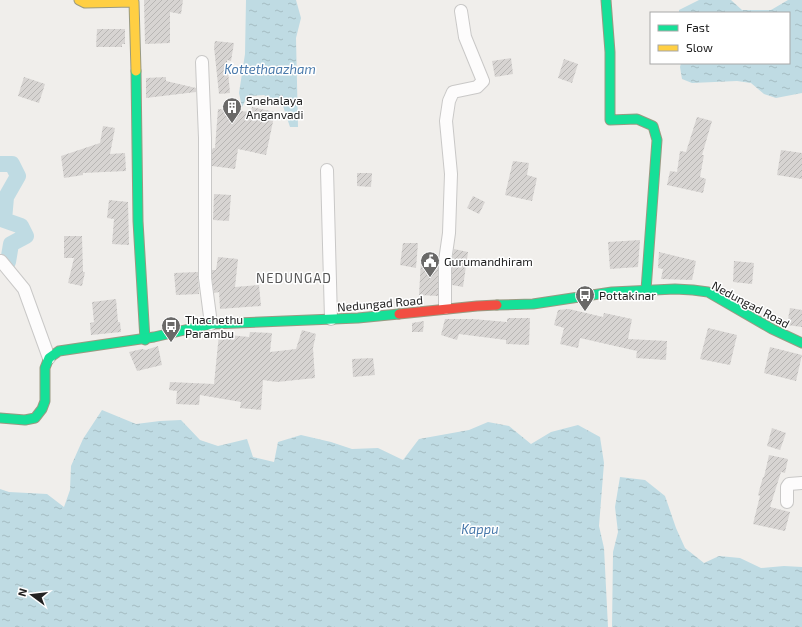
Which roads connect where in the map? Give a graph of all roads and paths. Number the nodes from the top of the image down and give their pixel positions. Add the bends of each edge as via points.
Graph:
1 (79, 0) edge
2 (606, 0) edge
3 (460, 11) dead end
4 (202, 62) dead end
5 (327, 170) dead end
6 (2, 261) dead end
7 (646, 290) junction
8 (445, 308) junction
9 (331, 319) junction
10 (211, 324) junction
11 (145, 340) junction
12 (802, 343) edge
13 (49, 358) junction
14 (0, 418) edge
15 (802, 483) edge
16 (787, 502) dead end

1 - 11 main road via 85,3 134,2 138,221
2 - 7 main road via 611,80 610,120 642,121 653,126 657,140
3 - 8 street via 466,37 483,81 477,86 453,92 448,101 446,121 451,174 449,233 445,261
4 - 10 street via 206,278
5 - 9 street
6 - 13 street via 24,289
7 - 8 main road, Nedungad Road via 612,292 533,304
7 - 12 main road, Nedungad Road via 708,292 772,330
8 - 9 main road, Nedungad Road
9 - 10 main road, Nedungad Road
10 - 11 main road, Nedungad Road
11 - 13 main road, Nedungad Road via 59,351
13 - 14 main road via 45,368 45,401 35,418
15 - 16 street via 789,484

